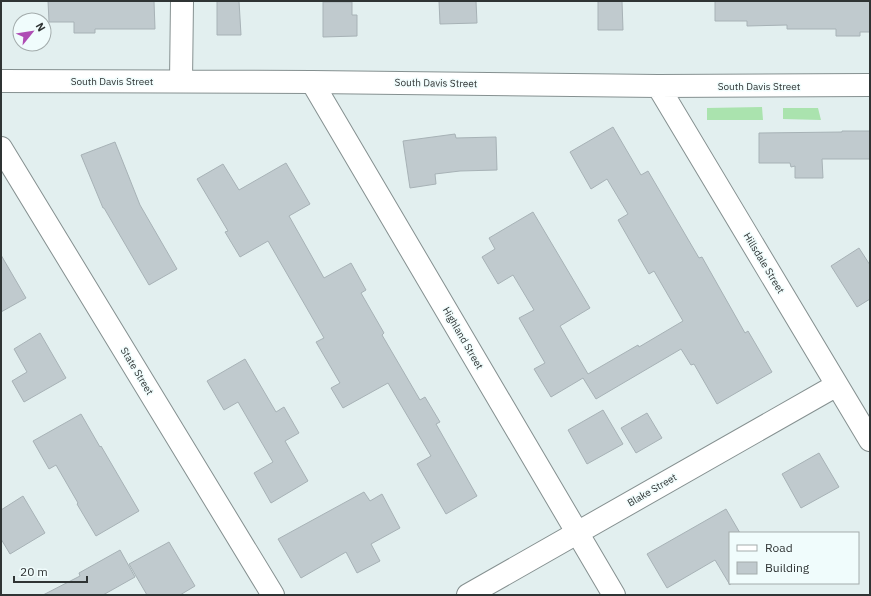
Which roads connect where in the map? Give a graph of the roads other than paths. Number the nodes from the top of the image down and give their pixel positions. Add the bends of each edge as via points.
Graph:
1 (182, 1) edge
2 (1, 81) edge
3 (181, 82) junction
4 (312, 82) junction
5 (658, 86) junction
6 (870, 86) edge
7 (1, 148) edge
8 (837, 385) junction
9 (870, 440) edge
10 (578, 533) junction
11 (273, 595) edge
12 (468, 595) edge
13 (614, 595) edge

1 - 3 street
2 - 3 street, South Davis Street
3 - 4 street, South Davis Street
4 - 5 street, South Davis Street
4 - 10 street, Highland Street
5 - 6 street, South Davis Street
5 - 8 street, Hillsdale Street
7 - 11 street, State Street
8 - 9 street, Hillsdale Street
8 - 10 street, Blake Street
10 - 12 street, Blake Street
10 - 13 street, Highland Street

